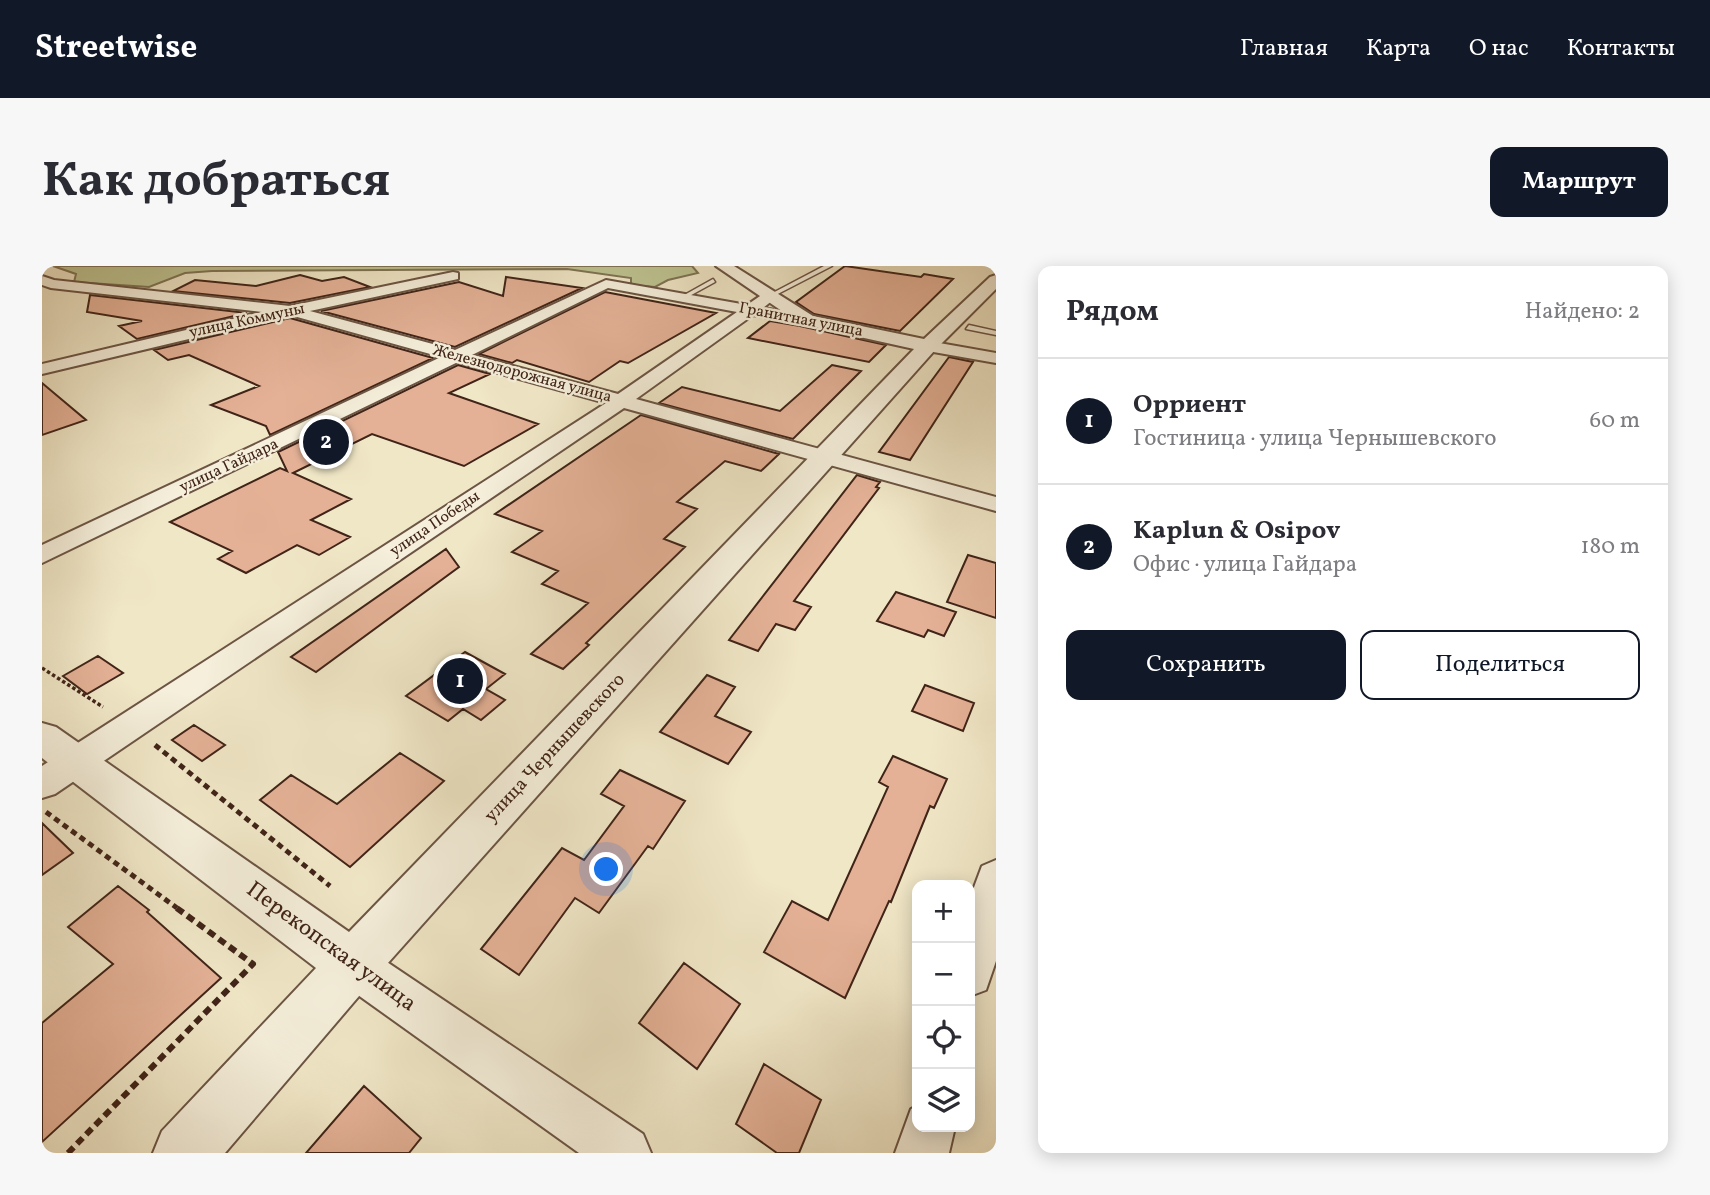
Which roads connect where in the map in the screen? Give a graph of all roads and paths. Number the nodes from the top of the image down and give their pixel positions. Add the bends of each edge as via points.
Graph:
1 (829, 266) edge
2 (731, 271) edge
3 (453, 276) dead end
4 (42, 280) edge
5 (996, 280) edge
6 (713, 281) dead end
7 (606, 285) joint
8 (682, 298) junction
9 (768, 298) junction
10 (294, 311) junction
11 (750, 311) junction
12 (989, 315) dead end
13 (807, 320) junction
14 (969, 327) junction
15 (996, 333) edge
16 (929, 346) junction
17 (459, 357) junction
18 (996, 359) edge
19 (42, 369) edge
20 (621, 401) junction
21 (825, 458) junction
22 (996, 504) edge
23 (42, 555) edge
24 (42, 668) edge
25 (131, 726) junction
26 (54, 761) edge
27 (42, 810) edge
28 (996, 878) edge
29 (330, 887) dead end
30 (975, 956) edge
31 (353, 965) junction
32 (928, 1132) edge
33 (68, 1153) edge
34 (184, 1153) edge
35 (624, 1153) edge
36 (922, 1153) edge

1 - 9 lane, улица Победы
2 - 9 street
3 - 10 street, улица Коммуны
4 - 10 street, Железнодорожная улица
5 - 16 street, улица Чернышевского
6 - 8 lane
7 - 8 street, Гранитная улица
7 - 17 street, улица Гайдара
8 - 11 street, Гранитная улица
9 - 11 street, улица Победы
9 - 13 street
10 - 17 street, Железнодорожная улица
10 - 19 street, улица Коммуны
11 - 13 street, Гранитная улица
11 - 20 street, улица Победы
12 - 14 street
13 - 16 street, Гранитная улица
14 - 15 lane
14 - 16 street
16 - 18 street, Гранитная улица
16 - 21 street, улица Чернышевского
17 - 20 street, Железнодорожная улица
17 - 23 street, улица Гайдара
20 - 21 street, Железнодорожная улица
20 - 25 street, улица Победы
21 - 22 street, Железнодорожная улица
21 - 31 street, улица Чернышевского
24 - 25 path
25 - 26 street, улица Победы
25 - 29 path
26 - 31 street, Перекопская улица
27 - 33 path via 253,964
28 - 30 street
31 - 34 street, улица Чернышевского
31 - 35 street, Перекопская улица
32 - 36 street

